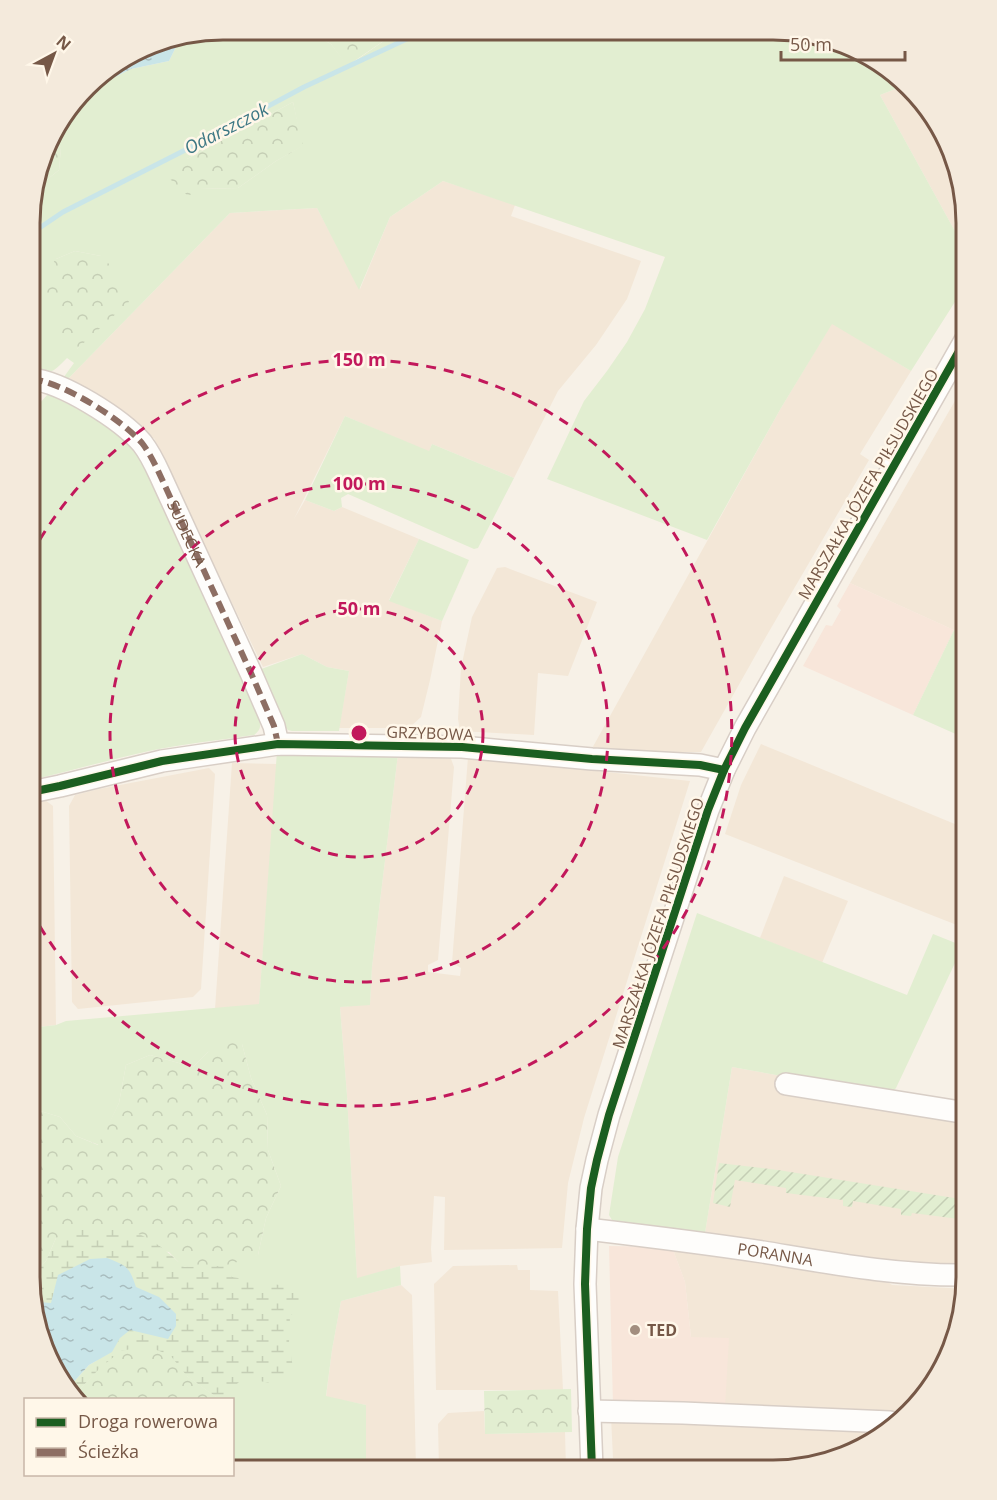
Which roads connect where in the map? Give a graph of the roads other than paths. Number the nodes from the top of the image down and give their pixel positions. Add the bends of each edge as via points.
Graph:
1 (956, 357) edge
2 (40, 381) edge
3 (278, 744) junction
4 (724, 770) junction
5 (40, 790) edge
6 (786, 1084) dead end
7 (956, 1111) edge
8 (587, 1229) junction
9 (956, 1275) edge
10 (590, 1411) junction
11 (885, 1422) edge
12 (592, 1460) edge

1 - 4 street, MARSZAŁKA JÓZEFA PIŁSUDSKIEGO
2 - 3 street, SUDECKA via 92,404 143,445 251,673
3 - 4 street, GRZYBOWA via 462,747
3 - 5 street, GRZYBOWA via 162,761
4 - 8 street, MARSZAŁKA JÓZEFA PIŁSUDSKIEGO via 609,1115 593,1179
6 - 7 street
8 - 9 street, PORANNA via 837,1264
8 - 10 street, MARSZAŁKA JÓZEFA PIŁSUDSKIEGO
10 - 11 street
10 - 12 street, MARSZAŁKA JÓZEFA PIŁSUDSKIEGO

